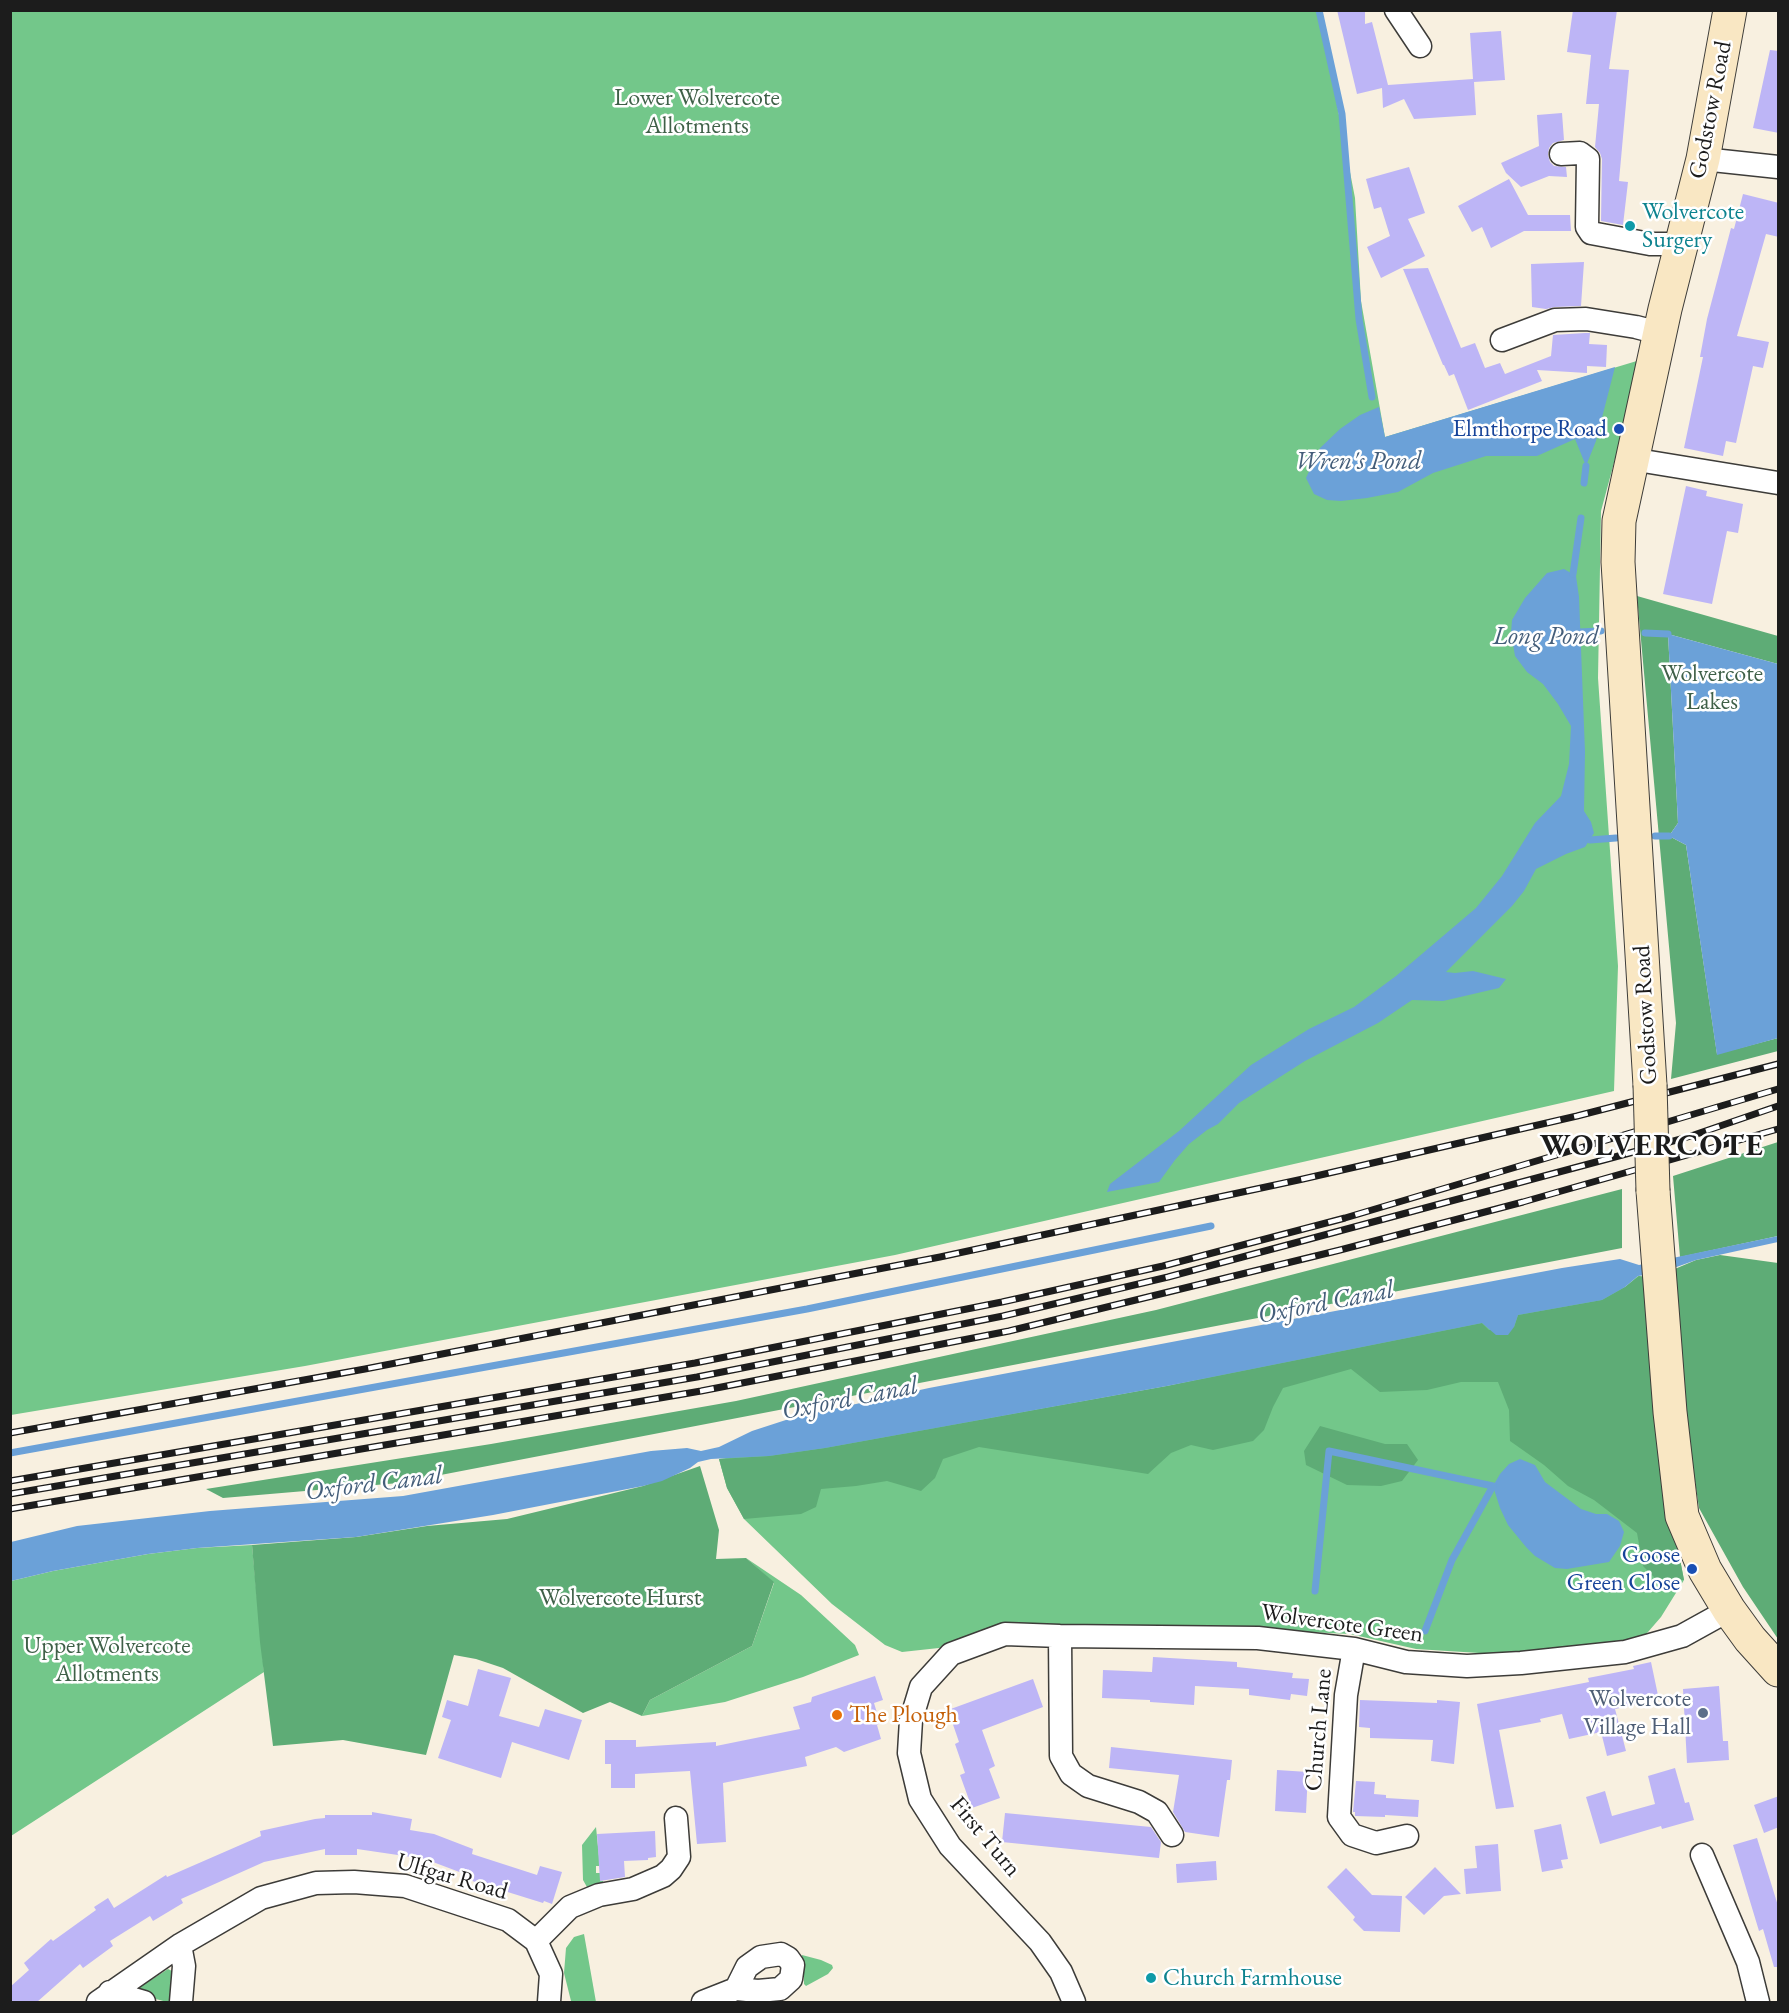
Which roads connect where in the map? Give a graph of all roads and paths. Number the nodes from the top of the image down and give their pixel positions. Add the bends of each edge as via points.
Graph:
1 (1396, 10) edge
2 (1730, 10) edge
3 (1420, 46) dead end
4 (1561, 154) dead end
5 (1703, 159) junction
6 (1779, 167) edge
7 (1681, 244) junction
8 (1659, 333) junction
9 (1502, 340) dead end
10 (1631, 459) junction
11 (1779, 483) edge
12 (1729, 1610) junction
13 (1060, 1636) junction
14 (1354, 1649) junction
15 (1779, 1670) edge
16 (921, 1687) joint
17 (676, 1818) dead end
18 (1172, 1834) dead end
19 (1407, 1836) dead end
20 (1702, 1855) dead end
21 (536, 1941) junction
22 (180, 1945) junction
23 (736, 1989) dead end
24 (104, 1997) edge
25 (144, 2002) edge
26 (181, 2002) edge
27 (549, 2002) edge
28 (703, 2002) edge
29 (1074, 2002) edge
30 (1758, 2002) edge

1 - 3 street
2 - 5 street, Godstow Road
4 - 7 street via 1580,153 1588,159 1587,227 1591,232 1650,244
5 - 6 street
5 - 7 street, Godstow Road
7 - 8 street, Godstow Road
8 - 9 street via 1586,320 1555,320
8 - 10 street, Godstow Road
10 - 11 street
10 - 12 street, Godstow Road, bridge via 1619,521 1618,562 1661,1308 1682,1516 1705,1570
12 - 14 street, Wolvercote Green via 1682,1636 1625,1652 1521,1663 1467,1666 1406,1662
12 - 15 street, Godstow Road
13 - 14 street, Wolvercote Green via 1258,1638
13 - 16 street, Wolvercote Green via 1005,1634 951,1654
13 - 18 street via 1061,1756 1071,1773 1088,1786 1140,1802 1157,1812
14 - 19 street, Church Lane via 1346,1695 1339,1817 1352,1834 1376,1843
16 - 29 street, First Turn via 910,1720 909,1753 920,1799 950,1846 1040,1942 1061,1972
17 - 21 street via 679,1857 671,1869 633,1889 599,1895 570,1907
20 - 30 street via 1748,1962
21 - 22 street, Ulfgar Road via 508,1920 405,1886 354,1881 316,1883 261,1898
21 - 27 street, Ulfgar Road via 551,1974
22 - 24 street, Ulfgar Road
22 - 26 street via 184,1966
23 - 28 street
24 - 25 street

